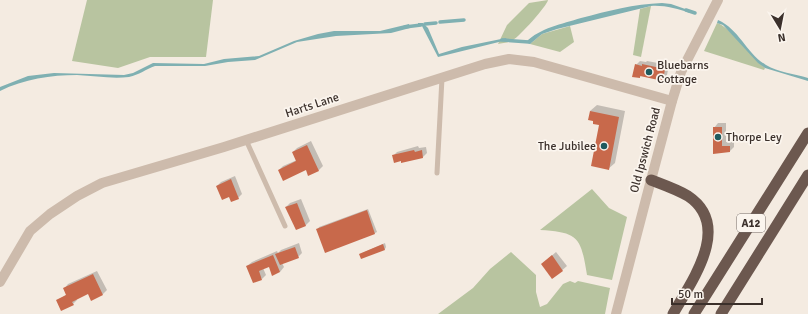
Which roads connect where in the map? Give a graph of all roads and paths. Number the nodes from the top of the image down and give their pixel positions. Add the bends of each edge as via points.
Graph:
1 (718, 0) edge
2 (442, 78) junction
3 (672, 101) junction
4 (808, 133) edge
5 (246, 140) junction
6 (437, 173) dead end
7 (808, 175) edge
8 (651, 180) junction
9 (285, 226) dead end
10 (0, 282) edge
11 (616, 314) edge
12 (673, 314) edge
13 (694, 314) edge
14 (721, 314) edge

1 - 3 street, Old Ipswich Road via 681,72
2 - 3 street, Harts Lane via 484,64 509,59 534,62
2 - 5 street, Harts Lane
2 - 6 lane
3 - 8 street, Old Ipswich Road
4 - 13 highway, A12
5 - 9 lane
5 - 10 street, Harts Lane via 102,183 78,196 30,231
7 - 14 highway, A12
8 - 11 street, Old Ipswich Road
8 - 12 highway via 689,197 703,212 707,222 708,241 703,258

